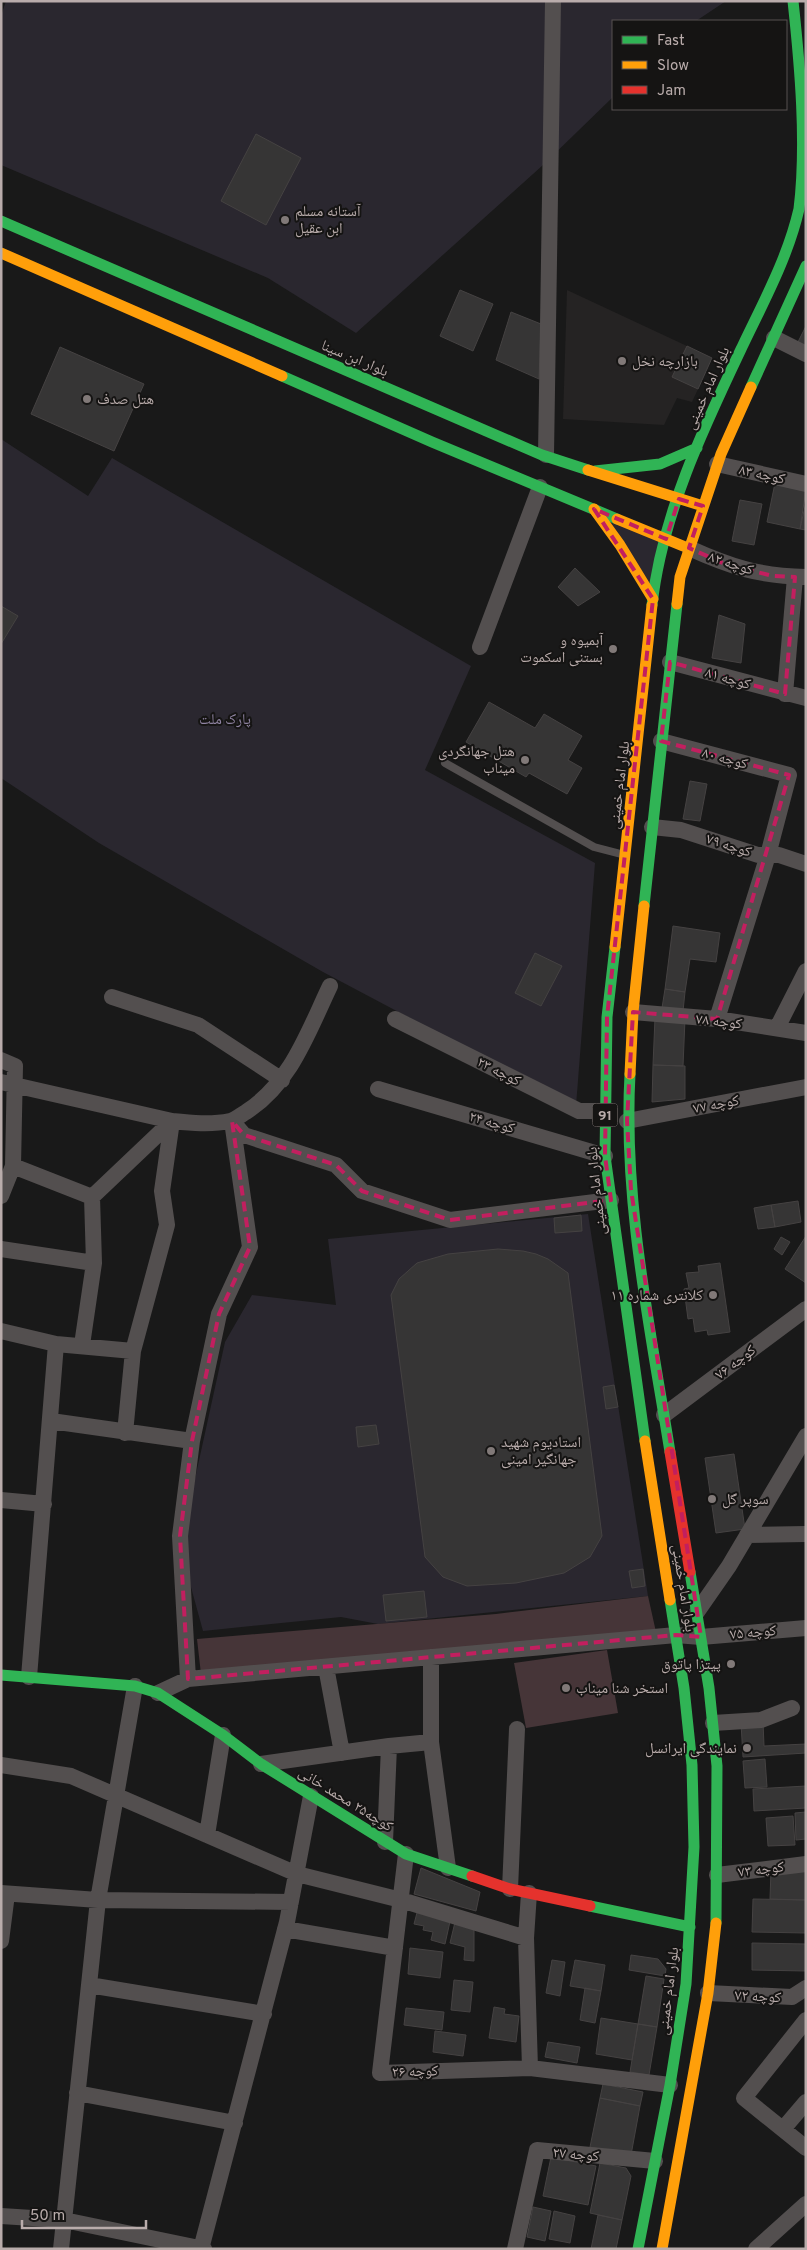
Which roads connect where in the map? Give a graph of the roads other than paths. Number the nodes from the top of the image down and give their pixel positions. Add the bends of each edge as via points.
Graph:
1 (553, 1) edge
2 (793, 1) edge
3 (1, 221) edge
4 (1, 253) edge
5 (806, 266) edge
6 (774, 338) junction
7 (806, 354) edge
8 (697, 448) junction
9 (546, 455) junction
10 (718, 464) junction
11 (595, 471) junction
12 (806, 484) edge
13 (540, 487) junction
14 (679, 499) junction
15 (703, 506) junction
16 (594, 509) junction
17 (666, 539) junction
18 (689, 548) junction
19 (800, 577) edge
20 (653, 599) junction
21 (798, 637) edge
22 (480, 647) dead end
23 (670, 662) junction
24 (785, 694) junction
25 (806, 698) edge
26 (661, 741) junction
27 (444, 763) dead end
28 (652, 826) junction
29 (768, 855) junction
30 (626, 856) junction
31 (806, 864) edge
32 (806, 971) edge
33 (330, 986) dead end
34 (112, 997) dead end
35 (632, 1012) junction
36 (395, 1019) dead end
37 (717, 1020) junction
38 (777, 1028) junction
39 (806, 1032) edge
40 (1, 1060) edge
41 (282, 1080) junction
42 (8, 1084) edge
43 (806, 1087) edge
44 (378, 1090) dead end
45 (605, 1111) junction
46 (172, 1121) junction
47 (232, 1121) junction
48 (627, 1121) junction
49 (605, 1156) junction
50 (13, 1166) junction
51 (1, 1196) edge
52 (92, 1196) junction
53 (611, 1200) junction
54 (1, 1249) edge
55 (94, 1263) junction
56 (806, 1309) edge
57 (1, 1331) edge
58 (56, 1344) junction
59 (82, 1345) junction
60 (133, 1351) junction
61 (664, 1415) junction
62 (51, 1421) junction
63 (125, 1433) junction
64 (806, 1436) edge
65 (192, 1441) junction
66 (1, 1500) edge
67 (44, 1504) junction
68 (806, 1534) edge
69 (748, 1535) junction
70 (697, 1612) junction
71 (806, 1628) edge
72 (676, 1635) junction
73 (701, 1637) junction
74 (431, 1657) junction
75 (326, 1666) junction
76 (1, 1675) edge
77 (29, 1677) junction
78 (188, 1679) junction
79 (135, 1686) junction
80 (158, 1693) junction
81 (792, 1708) dead end
82 (713, 1723) junction
83 (517, 1729) dead end
84 (223, 1735) junction
85 (431, 1742) junction
86 (389, 1746) junction
87 (342, 1753) junction
88 (261, 1764) junction
89 (1, 1765) edge
90 (117, 1796) junction
91 (311, 1796) junction
92 (207, 1835) junction
93 (385, 1842) junction
94 (406, 1854) junction
95 (806, 1864) edge
96 (448, 1868) junction
97 (297, 1874) junction
98 (717, 1875) junction
99 (510, 1889) junction
100 (529, 1893) junction
101 (4, 1894) edge
102 (98, 1900) junction
103 (401, 1900) junction
104 (291, 1902) junction
105 (690, 1927) junction
106 (285, 1930) junction
107 (526, 1938) junction
108 (1, 1941) edge
109 (395, 1948) junction
110 (89, 1985) junction
111 (806, 1988) edge
112 (708, 1993) junction
113 (264, 2014) junction
114 (806, 2020) edge
115 (530, 2068) junction
116 (670, 2086) junction
117 (77, 2093) junction
118 (806, 2102) edge
119 (234, 2123) junction
120 (783, 2129) junction
121 (806, 2148) edge
122 (655, 2161) junction
123 (806, 2204) edge
124 (1, 2216) edge
125 (64, 2220) junction
126 (202, 2248) edge
127 (61, 2249) edge
128 (515, 2249) edge
129 (638, 2249) edge
130 (662, 2249) edge
131 (756, 2249) edge

1 - 9 street
2 - 8 main road, بلوار امام خمینی / 91 via 803,97 803,186 782,257
3 - 9 main road, بلوار ابن سینا
4 - 13 main road
5 - 6 main road, بلوار امام خمینی / 91
6 - 7 street
6 - 10 main road, بلوار امام خمینی / 91
8 - 11 main road via 657,466
8 - 14 main road, بلوار امام خمینی / 91
9 - 11 main road, بلوار ابن سینا
10 - 12 street, کوچه ۸۳
10 - 15 main road, بلوار امام خمینی / 91
11 - 14 main road, بلوار ابن سینا
13 - 16 main road
13 - 22 street
14 - 15 main road, بلوار ابن سینا
14 - 17 main road, بلوار امام خمینی / 91
15 - 18 main road, بلوار امام خمینی / 91
16 - 17 main road
16 - 20 main road
17 - 18 main road
17 - 20 main road, بلوار امام خمینی / 91
18 - 19 street, کوچه ۸۲ via 724,564 773,576
18 - 23 main road, بلوار امام خمینی / 91 via 680,577
19 - 21 street
20 - 30 main road, بلوار امام خمینی / 91
21 - 24 street
23 - 24 street, کوچه ۸۱
23 - 26 main road, بلوار امام خمینی / 91
24 - 25 street, کوچه ۸۱
26 - 28 main road, بلوار امام خمینی / 91
26 - 29 street, کوچه ۸۰ via 789,775
27 - 30 lane via 594,847
28 - 29 street, کوچه ۷۹ via 681,830 758,855
28 - 35 main road, بلوار امام خمینی / 91
29 - 31 street, کوچه ۷۹ via 779,855
29 - 37 street
30 - 45 main road, بلوار امام خمینی / 91 via 607,1017
32 - 38 street
33 - 41 street
34 - 41 street via 198,1025
35 - 37 street, کوچه ۷۸
35 - 48 main road, بلوار امام خمینی / 91
36 - 45 street, کوچه ۲۳ via 579,1111
37 - 38 street, کوچه ۷۸
38 - 39 street, کوچه ۷۸
40 - 42 street via 15,1066
41 - 47 street via 268,1096
42 - 46 street
42 - 50 street
43 - 48 street, کوچه ۷۷
44 - 49 street, کوچه ۲۴
45 - 49 main road, بلوار امام خمینی / 91
46 - 47 street via 200,1124
46 - 52 street
46 - 60 street via 162,1191 167,1225
47 - 53 street via 244,1135 336,1165 362,1191 450,1220
47 - 65 street via 250,1247 219,1314
48 - 61 main road, بلوار امام خمینی / 91 via 641,1272
49 - 53 main road, بلوار امام خمینی / 91
50 - 51 street
50 - 52 street
52 - 55 street
53 - 72 main road, بلوار امام خمینی / 91
54 - 55 street
55 - 59 street
56 - 61 street, کوچه ۷۶
57 - 58 street
58 - 59 street
58 - 62 street
59 - 60 street
60 - 63 street
61 - 70 main road, بلوار امام خمینی / 91
62 - 63 street
62 - 67 street
63 - 65 street
64 - 69 street
65 - 78 street via 180,1536
66 - 67 street
67 - 77 street
68 - 69 street
69 - 70 street
70 - 73 main road, بلوار امام خمینی / 91
71 - 73 street, کوچه ۷۵
72 - 73 street, کوچه ۷۵
72 - 74 street, کوچه ۷۵
72 - 105 main road, بلوار امام خمینی / 91 via 692,1766 694,1847
73 - 82 main road, بلوار امام خمینی / 91
74 - 75 street, کوچه ۷۵
74 - 85 street
75 - 78 street, کوچه ۷۵
75 - 87 street
76 - 77 main road, کوچه۲۵ محمد خانی
77 - 79 main road, کوچه۲۵ محمد خانی
78 - 80 street, کوچه ۷۵
79 - 80 main road, کوچه۲۵ محمد خانی
79 - 90 street
80 - 84 main road, کوچه۲۵ محمد خانی
81 - 82 street via 762,1720
82 - 98 main road, بلوار امام خمینی / 91 via 717,1766
83 - 99 street
84 - 88 main road, کوچه۲۵ محمد خانی
84 - 92 street
85 - 86 street
85 - 96 street
86 - 87 street
86 - 93 street
87 - 88 street
88 - 91 main road, کوچه۲۵ محمد خانی
89 - 90 street via 71,1776
90 - 92 street
90 - 102 street
91 - 93 main road, کوچه۲۵ محمد خانی
91 - 97 street
92 - 97 street
93 - 94 main road, کوچه۲۵ محمد خانی
94 - 96 main road, کوچه۲۵ محمد خانی
94 - 103 street, کوچه ۲۶
95 - 98 street, کوچه ۷۳
96 - 99 main road, کوچه۲۵ محمد خانی
97 - 103 street
97 - 104 street
98 - 112 main road, بلوار امام خمینی / 91 via 716,1926
99 - 100 main road, کوچه۲۵ محمد خانی
100 - 105 main road, کوچه۲۵ محمد خانی
100 - 107 street
101 - 102 street
101 - 108 street
102 - 104 street
102 - 110 street
103 - 107 street
103 - 109 street, کوچه ۲۶
104 - 106 street
105 - 116 main road, بلوار امام خمینی / 91 via 686,1984
106 - 109 street
106 - 113 street
107 - 115 street
109 - 115 street, کوچه ۲۶ via 380,2072
110 - 113 street
110 - 117 street
111 - 112 street, کوچه ۷۲ via 792,1997
112 - 130 main road, بلوار امام خمینی / 91
113 - 119 street
114 - 120 street via 744,2098
115 - 116 street, کوچه ۲۶
116 - 122 main road, بلوار امام خمینی / 91
117 - 119 street
117 - 125 street
118 - 120 street
119 - 126 street
120 - 121 street
122 - 128 street, کوچه ۲۷ via 537,2150
122 - 129 main road, بلوار امام خمینی / 91
123 - 131 street
124 - 125 street
125 - 126 street
125 - 127 street

